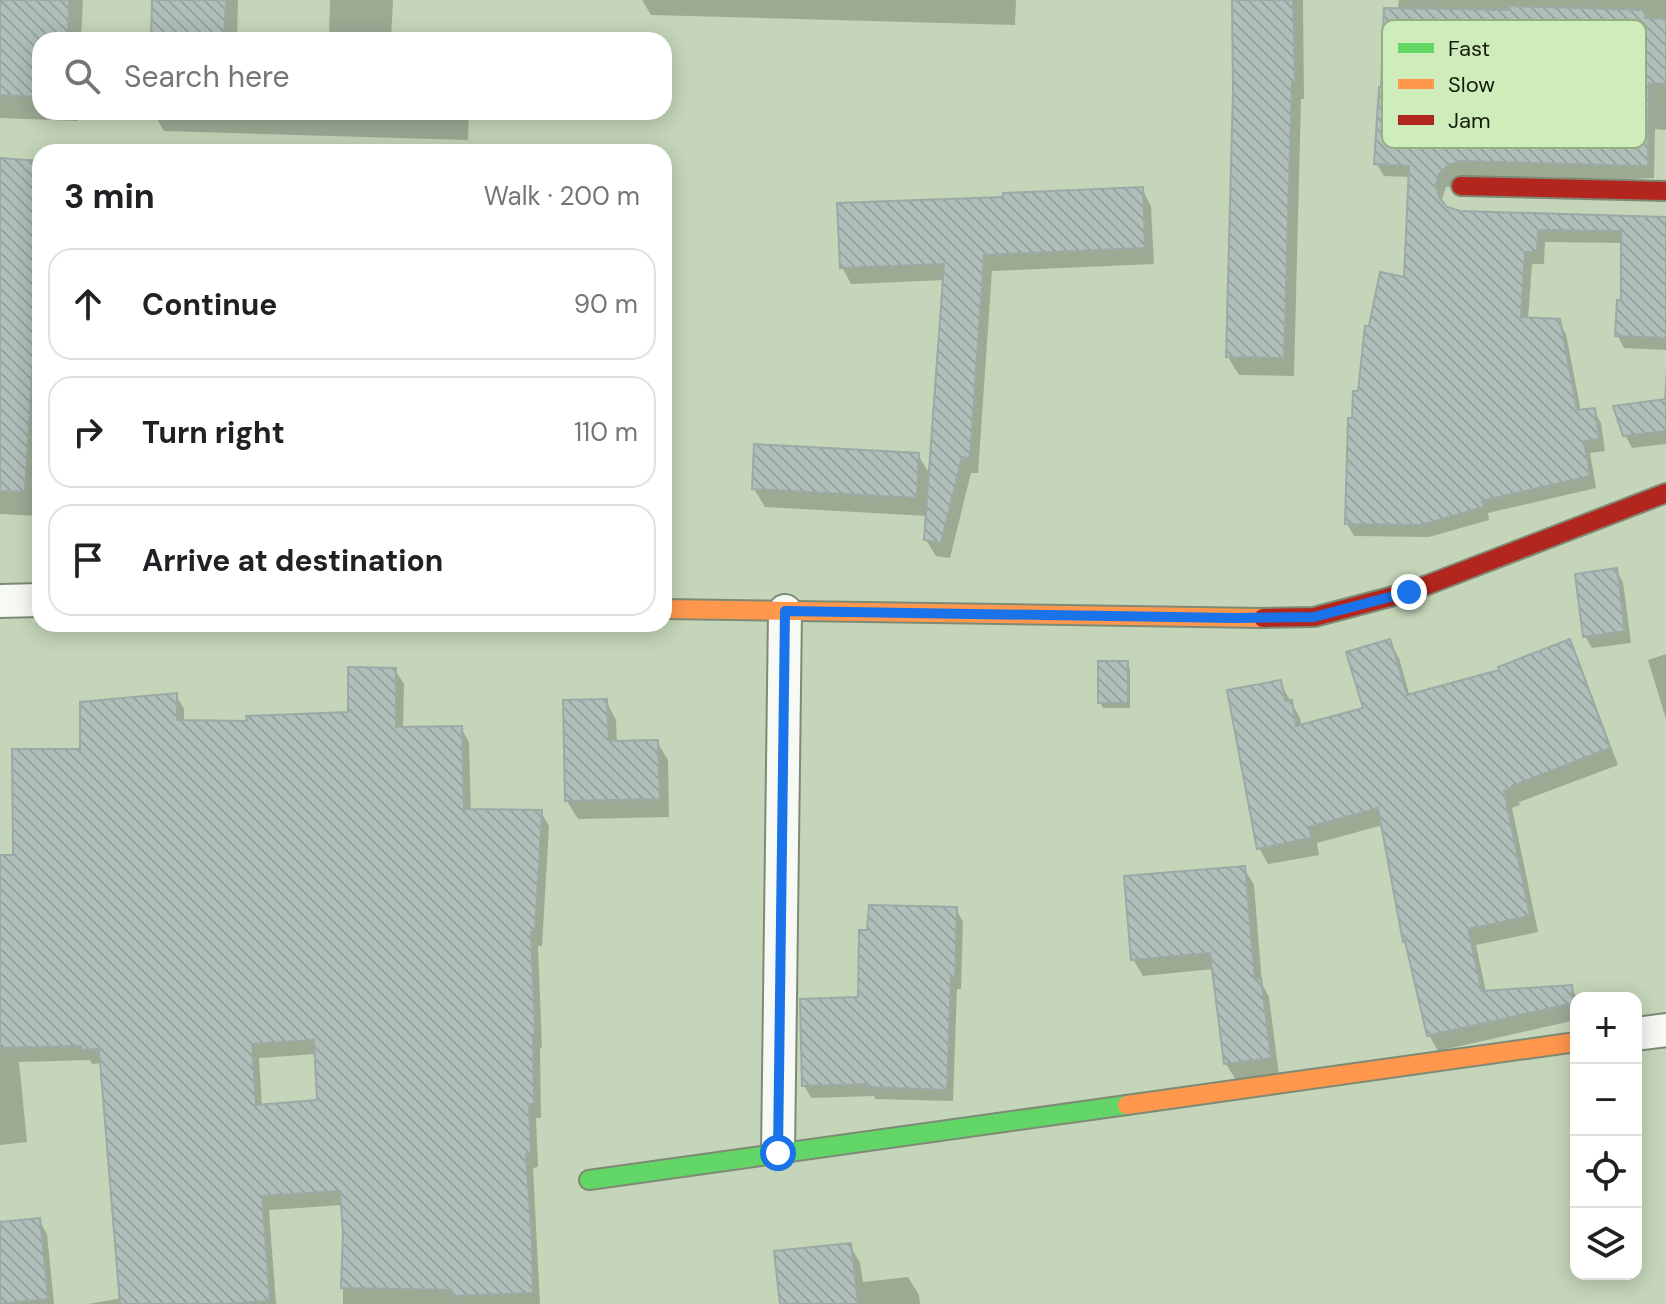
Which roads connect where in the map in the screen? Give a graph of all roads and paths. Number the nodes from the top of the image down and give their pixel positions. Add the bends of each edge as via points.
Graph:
1 (1461, 186) dead end
2 (1666, 191) edge
3 (1666, 493) edge
4 (32, 600) edge
5 (0, 601) edge
6 (672, 609) edge
7 (785, 611) junction
8 (1666, 1030) edge
9 (1642, 1033) edge
10 (1570, 1043) edge
11 (778, 1153) junction
12 (589, 1180) dead end

1 - 2 street
3 - 7 street via 1409,592 1314,617
4 - 5 street
6 - 7 street
7 - 11 street
8 - 9 street
10 - 11 street
11 - 12 street

